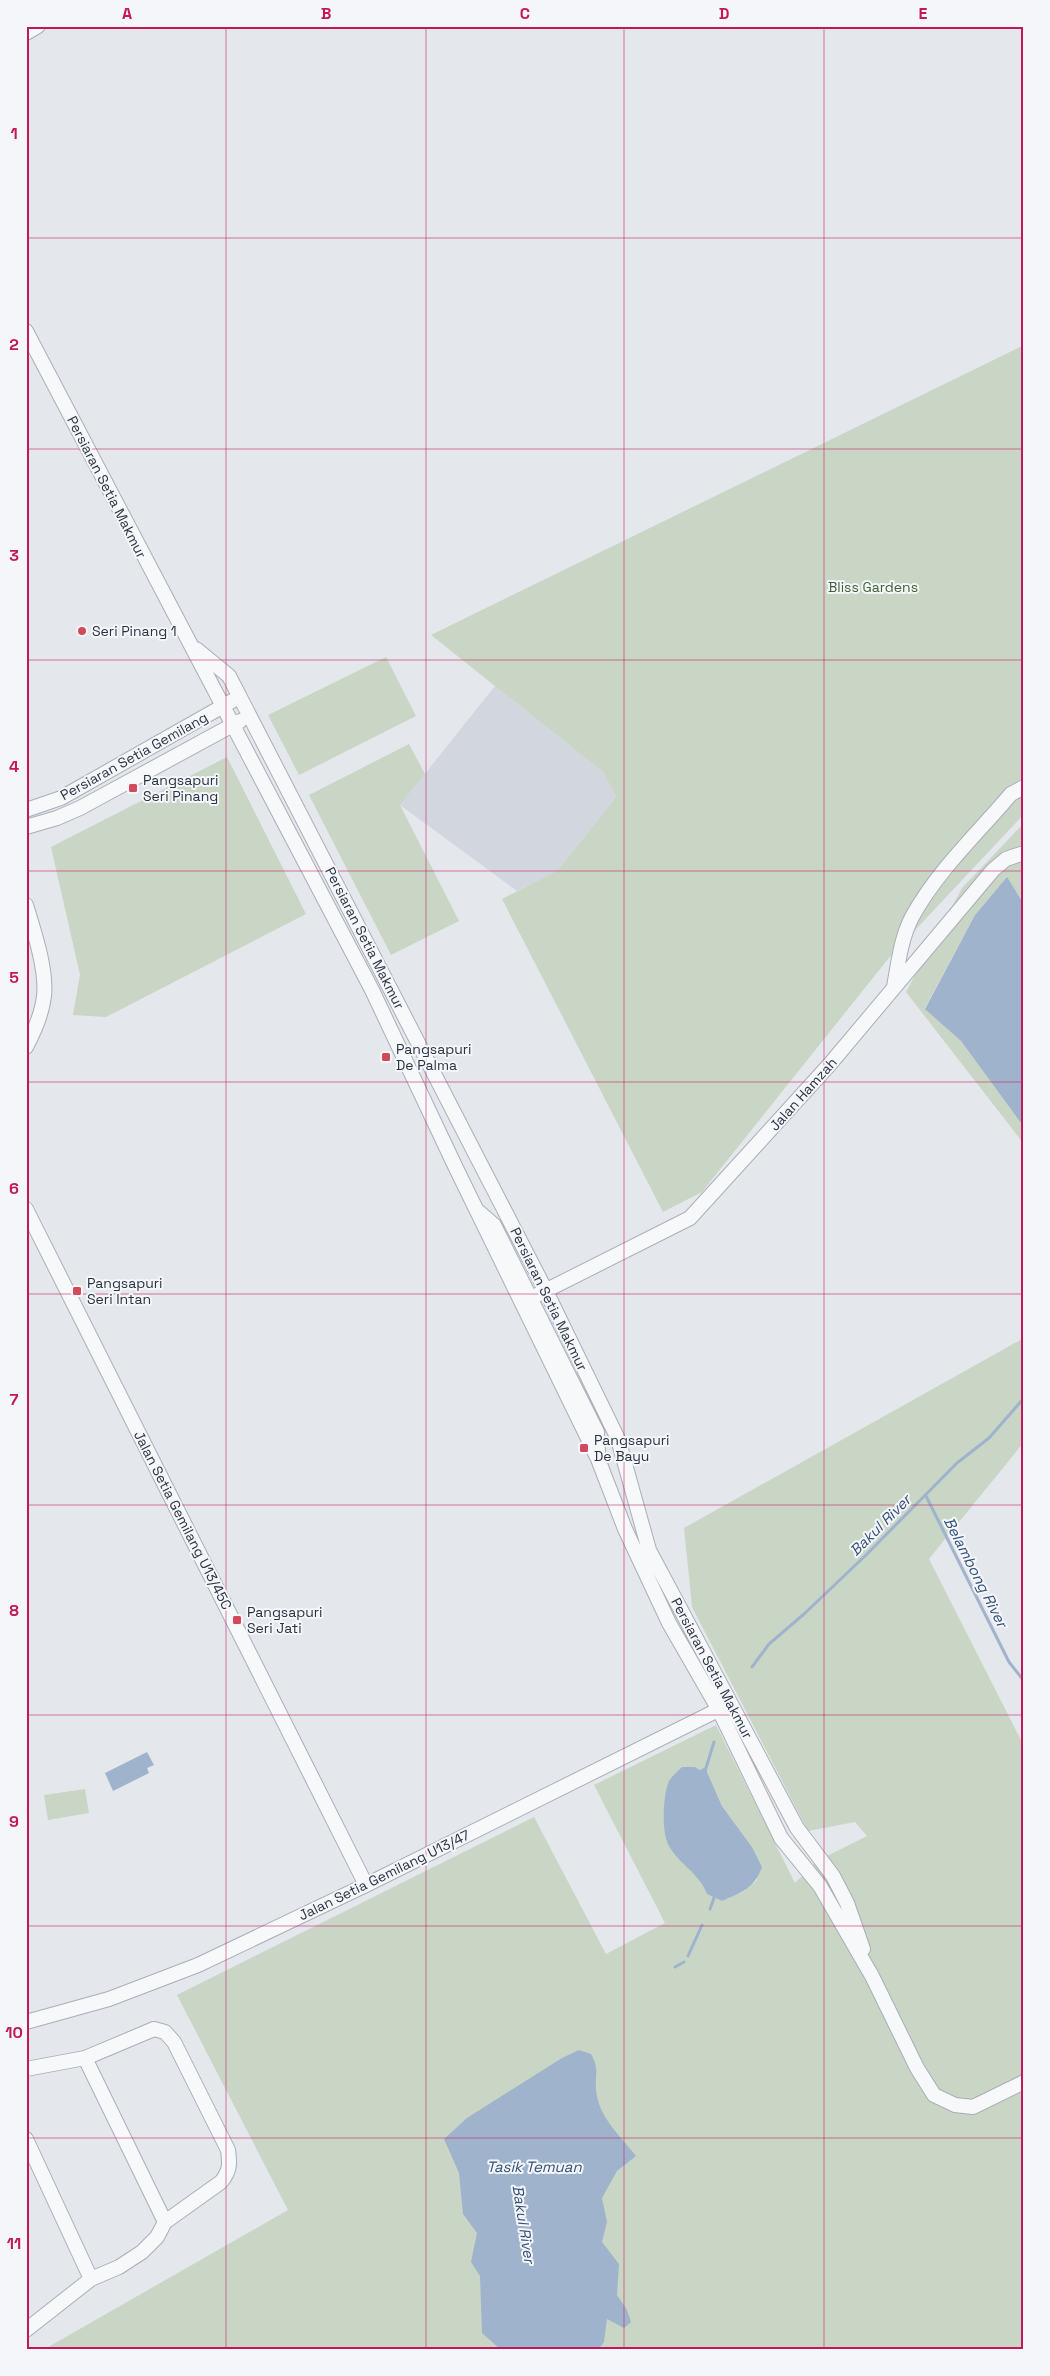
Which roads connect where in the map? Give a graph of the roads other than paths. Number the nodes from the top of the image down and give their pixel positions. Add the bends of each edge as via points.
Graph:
1 (38, 26) edge
2 (26, 33) edge
3 (26, 332) edge
4 (188, 642) junction
5 (239, 698) junction
6 (224, 706) junction
7 (249, 716) junction
8 (234, 724) junction
9 (1024, 788) edge
10 (26, 810) edge
11 (44, 822) junction
12 (26, 827) edge
13 (26, 839) edge
14 (1024, 853) edge
15 (26, 906) edge
16 (894, 988) junction
17 (26, 1047) edge
18 (475, 1208) junction
19 (26, 1209) edge
20 (546, 1291) junction
21 (531, 1298) junction
22 (598, 1459) junction
23 (725, 1707) junction
24 (366, 1885) junction
25 (26, 2022) edge
26 (85, 2058) junction
27 (26, 2069) edge
28 (1024, 2082) edge
29 (26, 2139) edge
30 (165, 2222) junction
31 (91, 2280) junction
32 (26, 2330) edge

1 - 2 street
3 - 4 street, Persiaran Setia Makmur
4 - 5 street, Persiaran Setia Makmur via 229,676
4 - 6 street, Persiaran Setia Makmur
5 - 6 street, Persiaran Setia Gemilang
5 - 7 street, Persiaran Setia Makmur
6 - 8 street, Persiaran Setia Makmur
6 - 10 street, Persiaran Setia Gemilang via 62,798
7 - 8 street, Persiaran Setia Gemilang
7 - 20 street, Persiaran Setia Makmur
8 - 11 street, Persiaran Setia Gemilang via 80,808
8 - 18 street, Persiaran Setia Makmur via 372,990
9 - 16 street via 1011,794 924,897 902,944
11 - 12 street, Persiaran Setia Gemilang
11 - 13 street
14 - 16 street, Jalan Hamzah via 1006,859 992,870
15 - 17 street via 43,973 44,996 37,1024
16 - 20 street, Jalan Hamzah via 830,1064 690,1218
18 - 21 street via 494,1225
18 - 22 street, Persiaran Setia Makmur
19 - 24 street, Jalan Setia Gemilang U13/45C
20 - 21 street, Jalan Hamzah
20 - 23 street, Persiaran Setia Makmur via 618,1439 649,1550
21 - 22 street via 597,1432
22 - 23 street, Persiaran Setia Makmur via 625,1529 669,1623
23 - 24 street, Jalan Setia Gemilang U13/47
23 - 28 street, Persiaran Setia Makmur via 782,1838 820,1886 872,1976 917,2068 934,2095 955,2105 973,2107
24 - 25 street, Jalan Setia Gemilang U13/47 via 198,1966 108,1999
26 - 27 street
26 - 30 street
26 - 30 street via 154,2029 165,2032 174,2042 228,2150 228,2173 221,2182
29 - 31 street
30 - 31 street via 157,2237 142,2252
31 - 32 street

